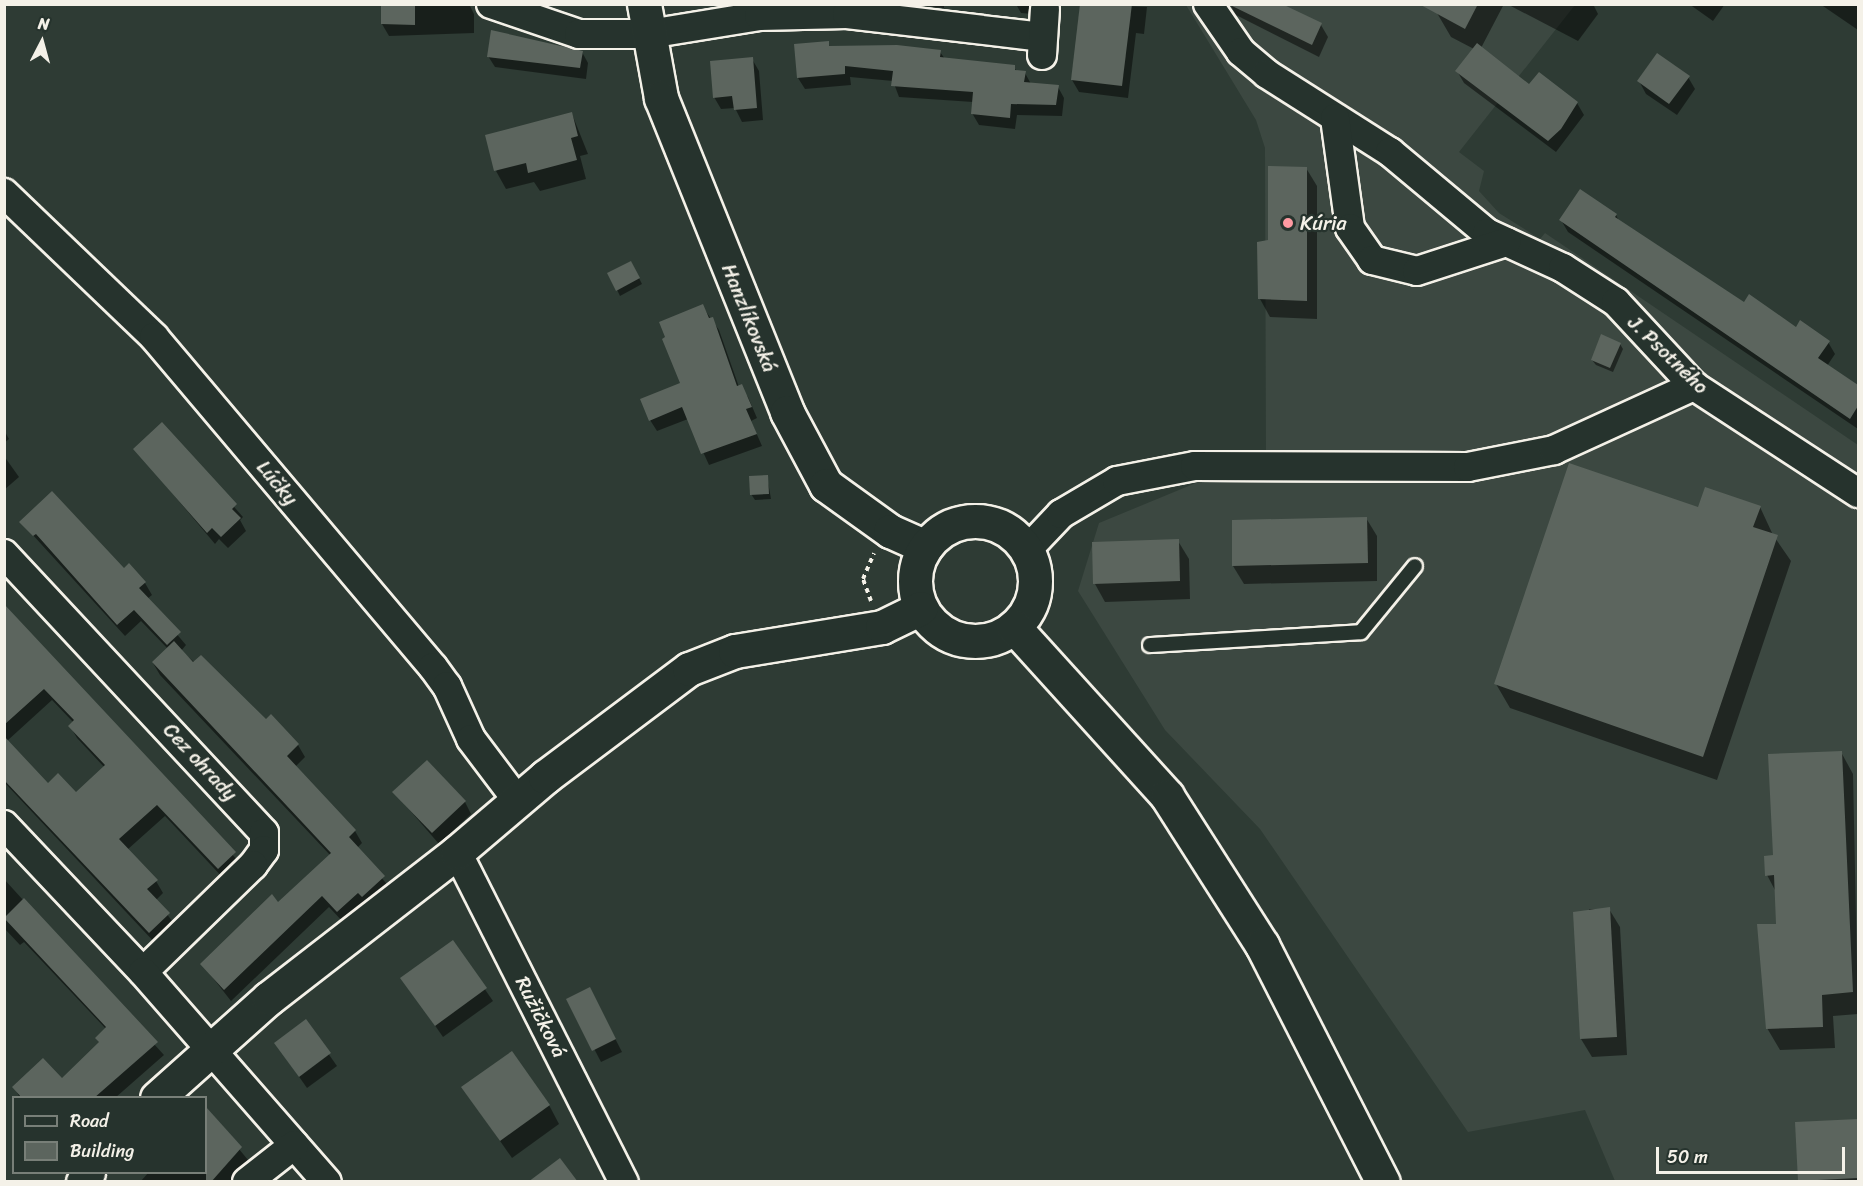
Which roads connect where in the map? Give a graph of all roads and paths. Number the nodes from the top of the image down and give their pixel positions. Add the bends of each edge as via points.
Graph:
1 (492, 4) edge
2 (1208, 4) edge
3 (1045, 9) dead end
4 (646, 19) edge
5 (1335, 118) junction
6 (4, 193) edge
7 (1506, 242) junction
8 (1694, 386) junction
9 (1858, 494) edge
10 (890, 531) junction
11 (926, 547) junction
12 (1027, 550) junction
13 (4, 554) edge
14 (1415, 566) dead end
15 (921, 608) junction
16 (882, 627) junction
17 (1014, 627) junction
18 (1149, 645) dead end
19 (517, 800) junction
20 (4, 825) edge
21 (457, 852) junction
22 (143, 972) junction
23 (210, 1049) junction
24 (159, 1096) edge
25 (294, 1145) junction
26 (247, 1182) edge
27 (327, 1182) edge
28 (624, 1182) edge
29 (1383, 1182) edge

1 - 4 street via 579,34
2 - 5 street, J. Psotného via 1241,51
3 - 4 street via 1042,47 847,14
4 - 10 street, Hanzlíkovská via 661,98 787,412 826,485
5 - 7 street, J. Psotného via 1390,152 1487,233
5 - 7 street via 1350,228 1372,260 1417,271
6 - 19 street, Lúčky via 154,337 433,667 447,686 471,739
7 - 8 street, J. Psotného via 1563,268 1616,303
8 - 9 street, J. Psotného
8 - 12 street via 1554,450 1468,467 1195,466 1118,482 1061,514
10 - 11 street, Hanzlíkovská
10 - 16 path via 867,562 863,579
11 - 12 street via 937,535 968,521 1002,527
11 - 15 street via 915,583
12 - 17 street via 1033,566 1034,591 1025,614
13 - 22 street, Cez ohrady via 264,833 264,850 253,865
14 - 18 lane via 1361,632
15 - 16 street
15 - 17 street via 946,633 963,640 999,636
16 - 19 street via 735,651 689,669
17 - 29 street via 1167,796 1262,945
19 - 21 street
20 - 22 street
21 - 23 street via 269,998
21 - 28 street, Ružičková
22 - 23 street
23 - 24 street
23 - 25 street
25 - 26 street
25 - 27 street

